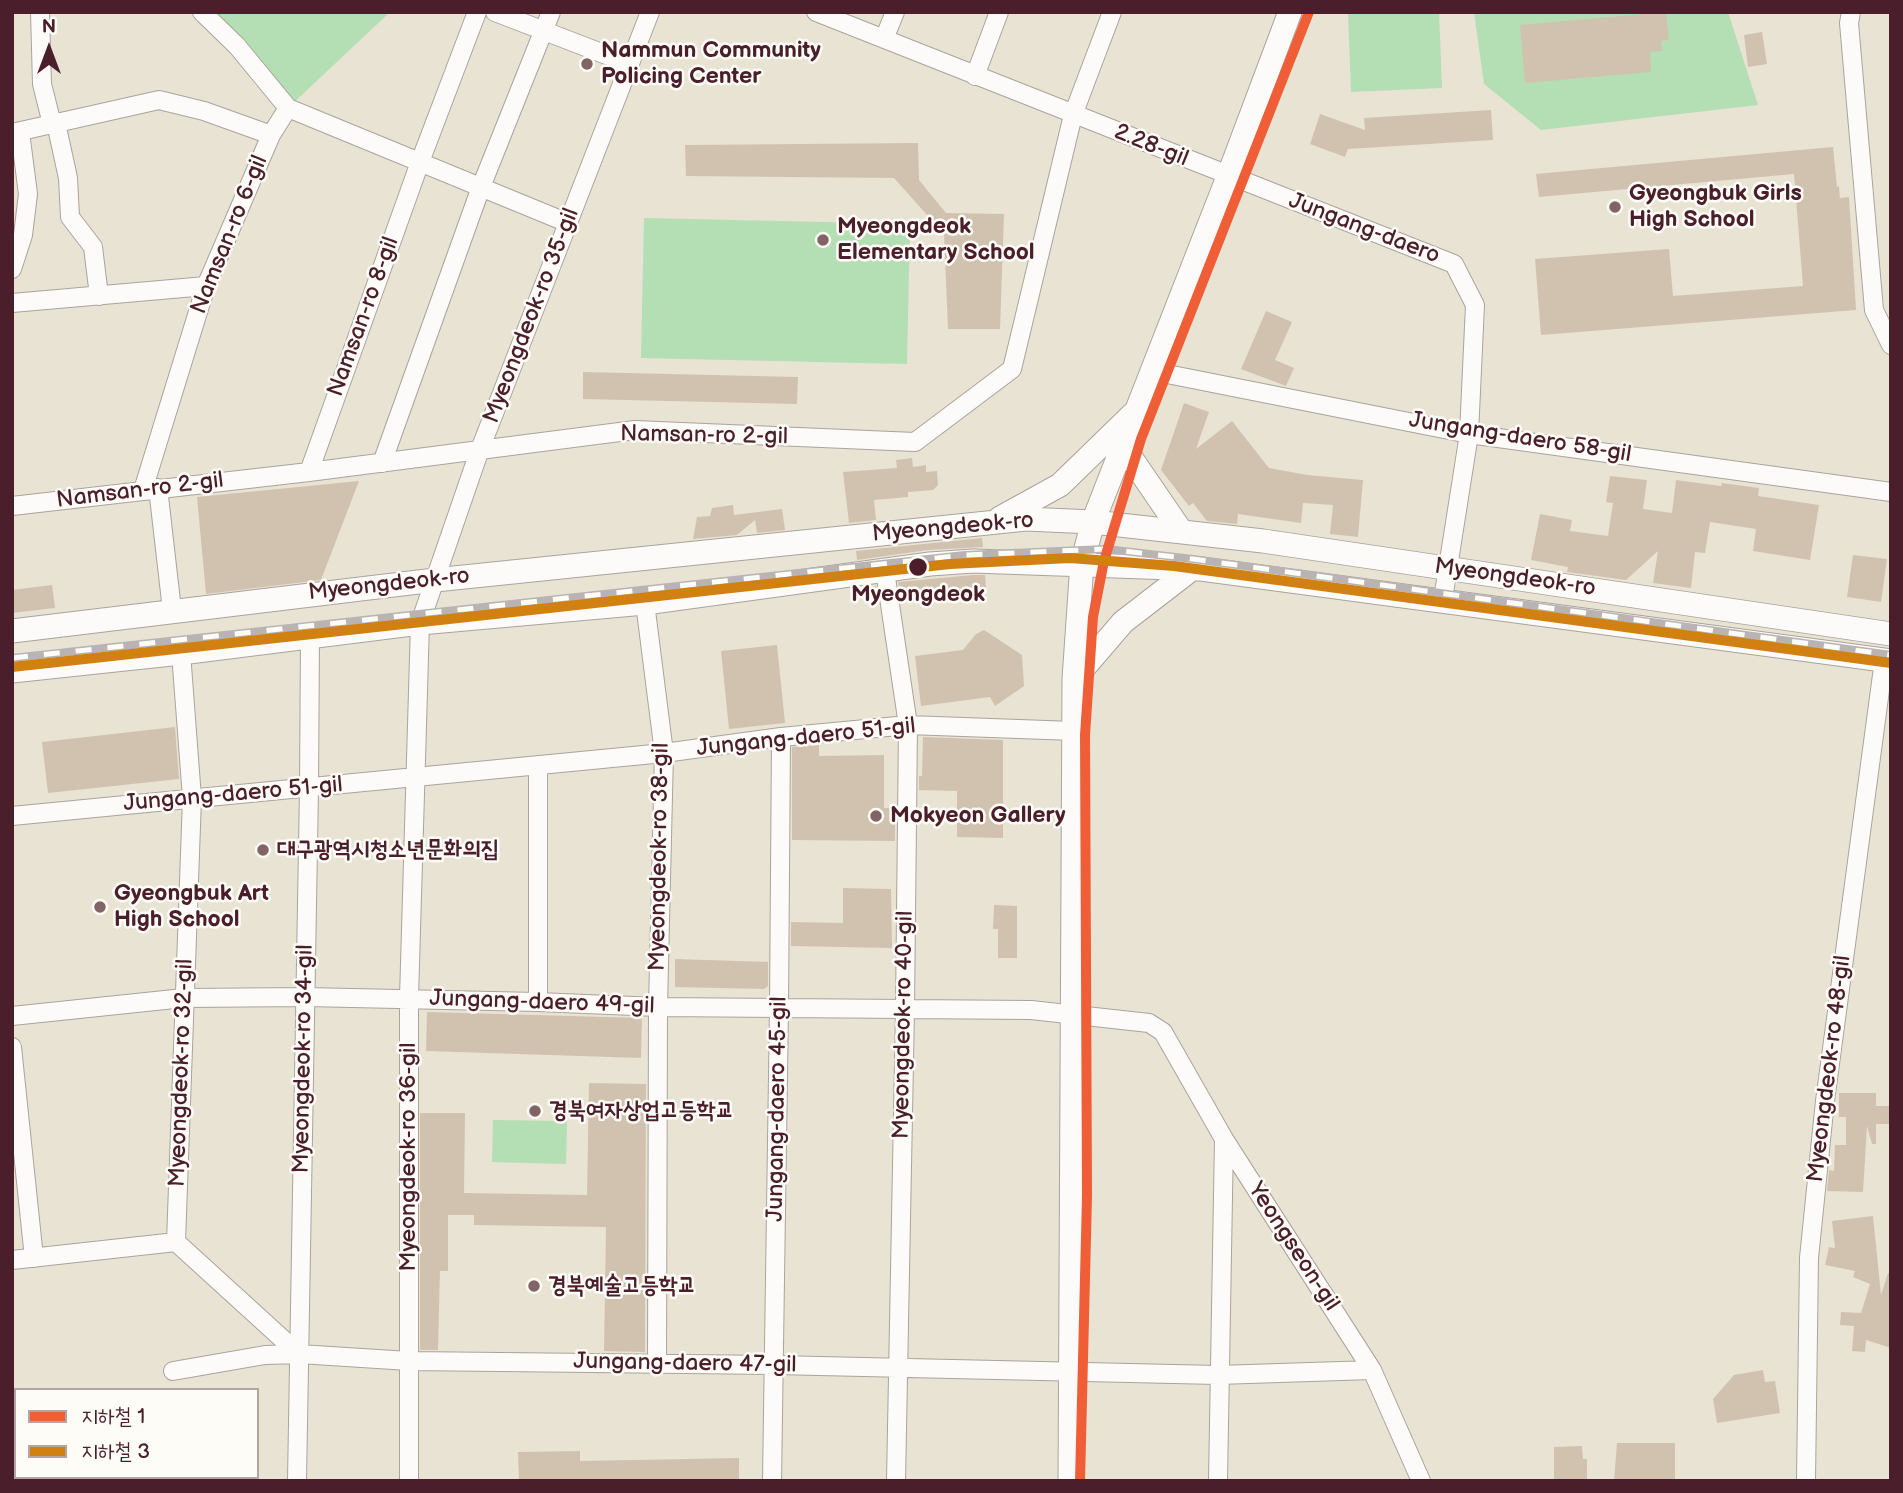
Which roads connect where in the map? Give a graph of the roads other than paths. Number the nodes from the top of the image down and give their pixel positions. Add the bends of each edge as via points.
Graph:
1 (40, 12) edge
2 (202, 12) edge
3 (477, 12) edge
4 (495, 12) edge
5 (551, 12) edge
6 (650, 12) edge
7 (816, 12) edge
8 (895, 12) edge
9 (999, 12) edge
10 (1112, 12) edge
11 (1290, 12) edge
12 (1851, 12) edge
13 (543, 32) junction
14 (884, 39) junction
15 (630, 64) junction
16 (975, 76) junction
17 (288, 108) junction
18 (1073, 115) junction
19 (54, 124) junction
20 (16, 132) edge
21 (271, 135) junction
22 (419, 162) junction
23 (1228, 177) junction
24 (481, 187) junction
25 (568, 223) junction
26 (12, 268) edge
27 (206, 286) junction
28 (99, 296) junction
29 (12, 303) edge
30 (1885, 318) edge
31 (1891, 345) edge
32 (1152, 370) junction
33 (1136, 411) junction
34 (1469, 433) junction
35 (1123, 446) junction
36 (479, 452) junction
37 (382, 463) junction
38 (309, 472) junction
39 (151, 489) junction
40 (1891, 492) edge
41 (12, 506) edge
42 (1093, 522) junction
43 (992, 523) junction
44 (1181, 531) junction
45 (1082, 563) junction
46 (1194, 568) junction
47 (1448, 568) junction
48 (885, 571) junction
49 (435, 580) junction
50 (1443, 599) junction
51 (645, 603) junction
52 (172, 610) junction
53 (420, 622) junction
54 (12, 631) edge
55 (1891, 634) edge
56 (310, 637) junction
57 (181, 653) junction
58 (1887, 660) edge
59 (12, 671) edge
60 (1074, 679) junction
61 (908, 725) junction
62 (1073, 731) junction
63 (781, 737) junction
64 (664, 753) junction
65 (538, 765) junction
66 (416, 777) junction
67 (309, 789) junction
68 (192, 798) junction
69 (12, 816) edge
70 (305, 997) junction
71 (184, 998) junction
72 (409, 998) junction
73 (538, 1002) junction
74 (658, 1007) junction
75 (779, 1008) junction
76 (905, 1009) junction
77 (1072, 1014) junction
78 (12, 1016) edge
79 (1149, 1023) joint
80 (12, 1047) edge
81 (1224, 1139) junction
82 (176, 1242) junction
83 (34, 1258) junction
84 (12, 1260) edge
85 (299, 1354) junction
86 (408, 1361) junction
87 (657, 1364) junction
88 (775, 1365) junction
89 (898, 1370) junction
90 (1372, 1370) junction
91 (173, 1371) dead end
92 (1071, 1371) junction
93 (1219, 1375) junction
94 (297, 1481) edge
95 (409, 1481) edge
96 (772, 1481) edge
97 (896, 1481) edge
98 (1070, 1481) edge
99 (1219, 1481) edge
100 (1421, 1481) edge
101 (1806, 1481) edge

1 - 19 street via 42,84
2 - 17 street
3 - 22 street, Namsan-ro 8-gil
4 - 13 street
5 - 13 street
6 - 15 street, Myeongdeok-ro 35-gil
7 - 14 street, 2.28-gil
8 - 14 street
9 - 16 street
10 - 18 street
11 - 23 main road
12 - 30 street via 1874,310
13 - 15 street
13 - 24 street
14 - 16 street, 2.28-gil
15 - 25 street, Myeongdeok-ro 35-gil
16 - 18 street, 2.28-gil
17 - 21 street, Namsan-ro 6-gil
17 - 22 street
18 - 23 street, 2.28-gil
18 - 36 street, Namsan-ro 2-gil via 1012,369 915,442 635,430
19 - 20 street
19 - 21 street via 159,100
19 - 28 street via 68,178 70,217 93,247
20 - 26 street via 29,194
21 - 27 street, Namsan-ro 6-gil
22 - 24 street
22 - 38 street, Namsan-ro 8-gil
23 - 32 main road
23 - 34 street, Jungang-daero via 1454,264 1475,305
24 - 25 street
24 - 37 street
25 - 36 street, Myeongdeok-ro 35-gil
27 - 28 street
27 - 39 street, Namsan-ro 6-gil
28 - 29 street
30 - 31 street
32 - 33 main road
32 - 34 street, Jungang-daero 58-gil
33 - 35 main road
33 - 43 main road via 1060,485
34 - 40 street, Jungang-daero 58-gil
34 - 47 street, Jungang-daero
35 - 42 main road
35 - 44 main road
36 - 37 street, Namsan-ro 2-gil
36 - 49 street, Myeongdeok-ro 35-gil
37 - 38 street, Namsan-ro 2-gil
38 - 39 street, Namsan-ro 2-gil
39 - 41 street, Namsan-ro 2-gil
39 - 52 street
42 - 43 main road, Myeongdeok-ro via 1026,519
42 - 44 main road, Myeongdeok-ro
42 - 45 main road
43 - 49 main road, Myeongdeok-ro
44 - 47 main road, Myeongdeok-ro
45 - 46 main road, Myeongdeok-ro
45 - 48 main road, Myeongdeok-ro via 973,561
45 - 60 main road
46 - 50 main road, Myeongdeok-ro
46 - 60 main road via 1123,622
47 - 50 street, Jungang-daero
47 - 55 main road, Myeongdeok-ro
48 - 51 main road, Myeongdeok-ro
48 - 61 street, Myeongdeok-ro 40-gil
49 - 52 main road, Myeongdeok-ro
49 - 53 street, Myeongdeok-ro 35-gil
50 - 58 main road, Myeongdeok-ro
51 - 53 main road, Myeongdeok-ro
51 - 64 street, Myeongdeok-ro 38-gil
52 - 54 main road, Myeongdeok-ro
53 - 56 main road, Myeongdeok-ro
53 - 66 street, Myeongdeok-ro 36-gil
56 - 57 main road, Myeongdeok-ro
56 - 67 street, Myeongdeok-ro 34-gil
57 - 59 main road, Myeongdeok-ro
57 - 68 street, Myeongdeok-ro 32-gil
58 - 101 street, Myeongdeok-ro 48-gil via 1827,1088 1809,1258
60 - 62 main road
61 - 62 street, Jungang-daero 51-gil
61 - 63 street, Jungang-daero 51-gil
61 - 76 street, Myeongdeok-ro 40-gil
62 - 77 main road
63 - 64 street, Jungang-daero 51-gil
63 - 75 street, Jungang-daero 45-gil
64 - 65 street, Jungang-daero 51-gil
64 - 74 street, Myeongdeok-ro 38-gil
65 - 66 street, Jungang-daero 51-gil
65 - 73 street
66 - 67 street, Jungang-daero 51-gil
66 - 72 street, Myeongdeok-ro 36-gil
67 - 68 street, Jungang-daero 51-gil
67 - 70 street, Myeongdeok-ro 34-gil
68 - 69 street, Jungang-daero 51-gil
68 - 71 street, Myeongdeok-ro 32-gil
70 - 71 street, Jungang-daero 49-gil
70 - 72 street, Jungang-daero 49-gil
70 - 85 street, Myeongdeok-ro 34-gil
71 - 78 street, Jungang-daero 49-gil
71 - 82 street, Myeongdeok-ro 32-gil
72 - 73 street, Jungang-daero 49-gil
72 - 86 street, Myeongdeok-ro 36-gil
73 - 74 street, Jungang-daero 49-gil
74 - 75 street, Jungang-daero 49-gil
74 - 87 street, Myeongdeok-ro 38-gil
75 - 76 street, Jungang-daero 49-gil
75 - 88 street, Jungang-daero 45-gil
76 - 77 street, Jungang-daero 49-gil
76 - 89 street, Myeongdeok-ro 40-gil
77 - 79 street, Jungang-daero 49-gil
77 - 92 main road
79 - 81 street, Yeongseon-gil via 1163,1031
80 - 83 street
81 - 90 street, Yeongseon-gil
81 - 93 street
82 - 83 street
82 - 85 street
83 - 84 street
85 - 86 street, Jungang-daero 47-gil
85 - 91 street, Jungang-daero 47-gil via 265,1354
85 - 94 street, Myeongdeok-ro 34-gil
86 - 87 street, Jungang-daero 47-gil
86 - 95 street, Myeongdeok-ro 36-gil
87 - 88 street, Jungang-daero 47-gil
88 - 89 street, Jungang-daero 47-gil
88 - 96 street, Jungang-daero 45-gil
89 - 92 street, Jungang-daero 47-gil
89 - 97 street, Myeongdeok-ro 40-gil
90 - 93 street, Jungang-daero 47-gil
90 - 100 street, Yeongseon-gil
92 - 93 street, Jungang-daero 47-gil
92 - 98 main road
93 - 99 street

